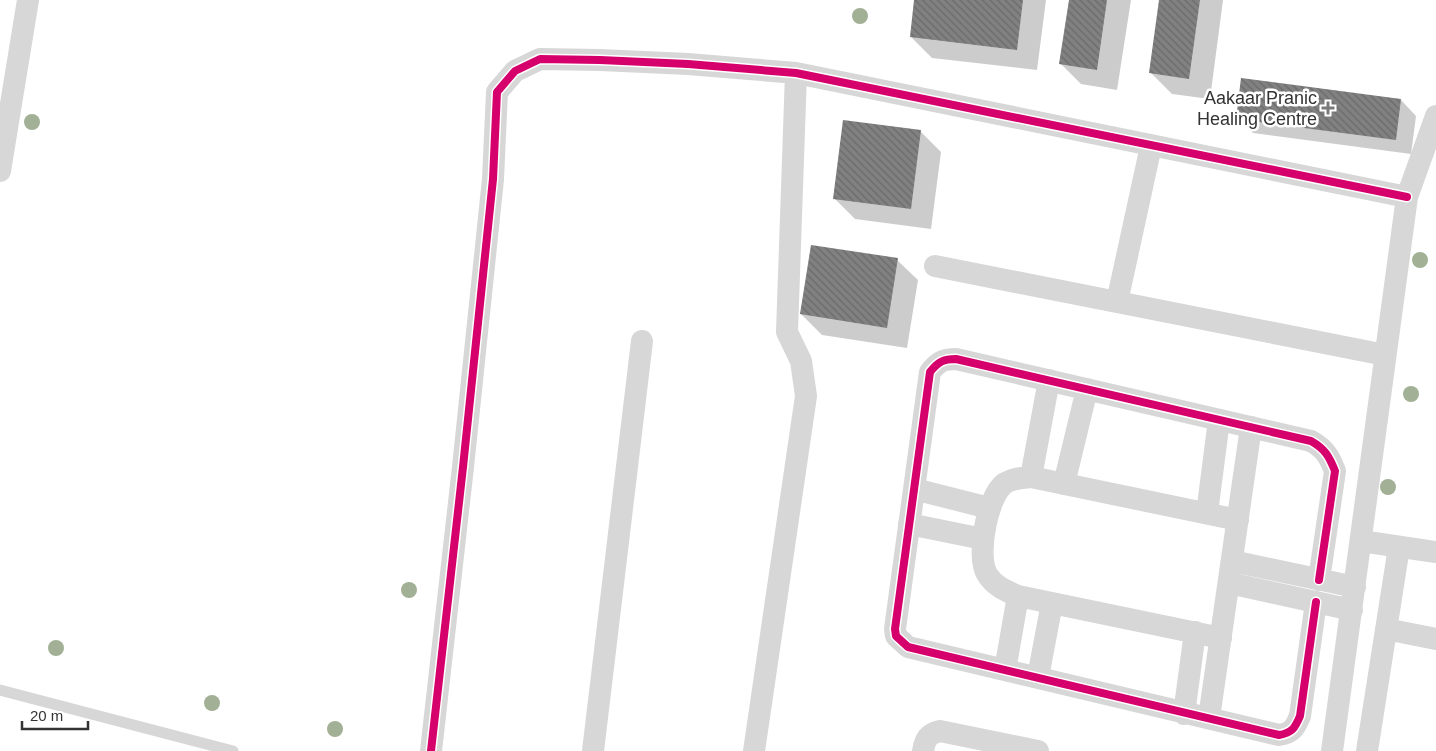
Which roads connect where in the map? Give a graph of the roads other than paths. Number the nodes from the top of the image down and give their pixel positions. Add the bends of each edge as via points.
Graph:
1 (28, 0) edge
2 (796, 73) junction
3 (1436, 116) edge
4 (1151, 146) junction
5 (0, 170) edge
6 (1407, 197) junction
7 (935, 266) dead end
8 (1117, 302) junction
9 (642, 341) dead end
10 (1385, 355) junction
11 (1048, 380) junction
12 (1087, 389) junction
13 (1219, 420) junction
14 (1251, 427) junction
15 (1031, 477) junction
16 (1064, 484) junction
17 (914, 489) junction
18 (989, 508) junction
19 (1207, 513) junction
20 (1238, 520) junction
21 (909, 524) junction
22 (984, 539) junction
23 (1361, 541) junction
24 (1399, 547) junction
25 (1436, 552) edge
26 (1232, 561) junction
27 (1319, 580) junction
28 (1229, 583) junction
29 (1355, 587) junction
30 (1018, 596) junction
31 (1316, 602) junction
32 (1052, 603) junction
33 (1352, 610) junction
34 (1386, 629) junction
35 (1195, 632) junction
36 (1221, 638) junction
37 (1436, 639) edge
38 (1006, 670) junction
39 (1038, 677) junction
40 (0, 690) edge
41 (1184, 714) junction
42 (1209, 718) junction
43 (233, 751) edge
44 (431, 751) edge
45 (593, 751) edge
46 (754, 751) edge
47 (923, 751) edge
48 (1038, 751) edge
49 (1332, 751) edge
50 (1367, 751) edge

1 - 5 street
2 - 4 street
2 - 44 street via 688,64 540,60 515,71 497,92 492,189
2 - 46 street via 787,332 801,361 806,396
3 - 6 street
4 - 6 street
4 - 8 street
6 - 10 street
7 - 8 street
8 - 10 street
9 - 45 street
10 - 23 street
11 - 12 street
11 - 15 street
11 - 17 street via 956,359 944,359 937,364 930,372
12 - 13 street
12 - 16 street
13 - 14 street
13 - 19 street
14 - 20 street
14 - 27 street via 1311,441 1322,447 1335,471
15 - 16 street
15 - 18 street via 1004,483
16 - 19 street
17 - 18 street
17 - 21 street
18 - 22 street
19 - 20 street
20 - 26 street
21 - 22 street
21 - 38 street via 896,636 908,646
22 - 30 street via 986,572 1000,588
23 - 24 street
23 - 29 street
24 - 25 street
24 - 34 street
26 - 27 street
26 - 28 street
27 - 29 street
28 - 31 street
28 - 36 street
29 - 33 street
30 - 32 street
30 - 38 street
31 - 33 street
31 - 42 street via 1296,726 1289,733 1279,735
32 - 35 street
32 - 39 street
33 - 49 street
34 - 37 street
34 - 50 street
35 - 36 street
35 - 41 street
36 - 42 street
38 - 39 street
39 - 41 street
40 - 43 lane
41 - 42 street
47 - 48 street via 927,737 940,731

